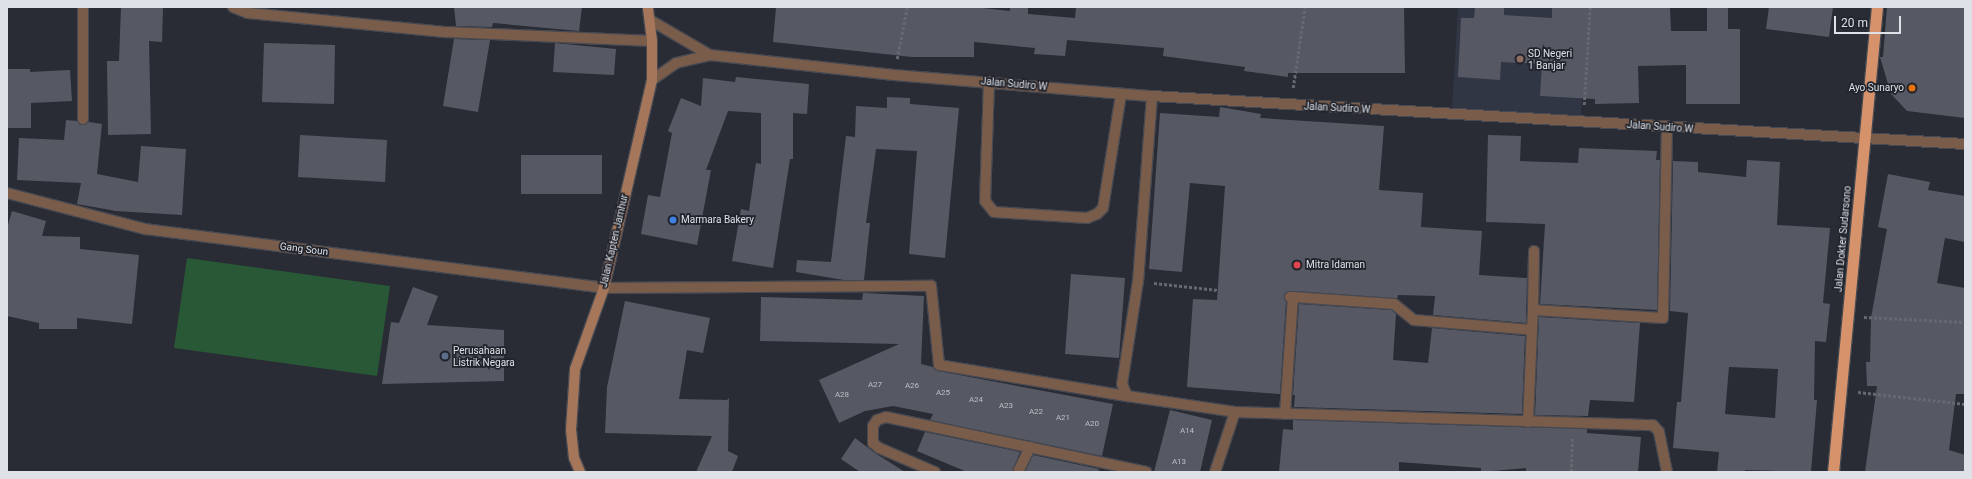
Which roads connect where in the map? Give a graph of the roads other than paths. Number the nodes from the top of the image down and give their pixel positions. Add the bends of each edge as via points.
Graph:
1 (83, 7) edge
2 (234, 7) edge
3 (648, 7) edge
4 (1876, 7) edge
5 (650, 20) junction
6 (652, 41) junction
7 (710, 55) junction
8 (652, 80) junction
9 (989, 82) junction
10 (1121, 94) junction
11 (1152, 96) junction
12 (83, 119) dead end
13 (1667, 128) junction
14 (1864, 138) junction
15 (1965, 144) edge
16 (7, 193) edge
17 (1534, 250) dead end
18 (604, 288) junction
19 (1533, 310) junction
20 (1532, 330) junction
21 (1127, 396) junction
22 (1235, 412) junction
23 (1285, 414) junction
24 (1528, 422) junction
25 (1030, 446) junction
26 (580, 472) edge
27 (935, 472) edge
28 (1018, 472) edge
29 (1146, 472) edge
30 (1215, 472) edge
31 (1667, 472) edge
32 (1833, 472) edge

1 - 12 street
2 - 6 street via 248,13 447,32
3 - 5 main road, Jalan Kapten Jamhur
4 - 14 highway, Jalan Dokter Sudarsono
5 - 6 main road, Jalan Kapten Jamhur
5 - 7 street
6 - 8 main road, Jalan Kapten Jamhur
7 - 8 street via 676,63
7 - 9 street, Jalan Sudiro W via 894,75
8 - 18 main road, Jalan Kapten Jamhur
9 - 10 street, Jalan Sudiro W
9 - 10 street via 985,201 994,212 1087,218 1097,214 1103,208
10 - 11 street, Jalan Sudiro W
11 - 13 street, Jalan Sudiro W
11 - 21 street via 1138,281 1122,384
13 - 14 street, Jalan Sudiro W
13 - 19 street via 1663,318
14 - 15 street, Jalan Sudiro W
14 - 32 highway, Jalan Dokter Sudarsono
16 - 18 street, Gang Soun via 145,229
17 - 19 street
18 - 21 street, Gang Soun via 931,286 939,365
18 - 26 main road, Jalan Kapten Jamhur via 575,369 571,430 574,458
19 - 20 street
20 - 23 street via 1414,320 1394,304 1291,297
20 - 24 street
21 - 22 street
22 - 23 street
22 - 30 street
23 - 24 street
24 - 31 street via 1653,426 1659,432
25 - 27 street via 886,417 877,420 873,426 873,443
25 - 28 street
25 - 29 street

